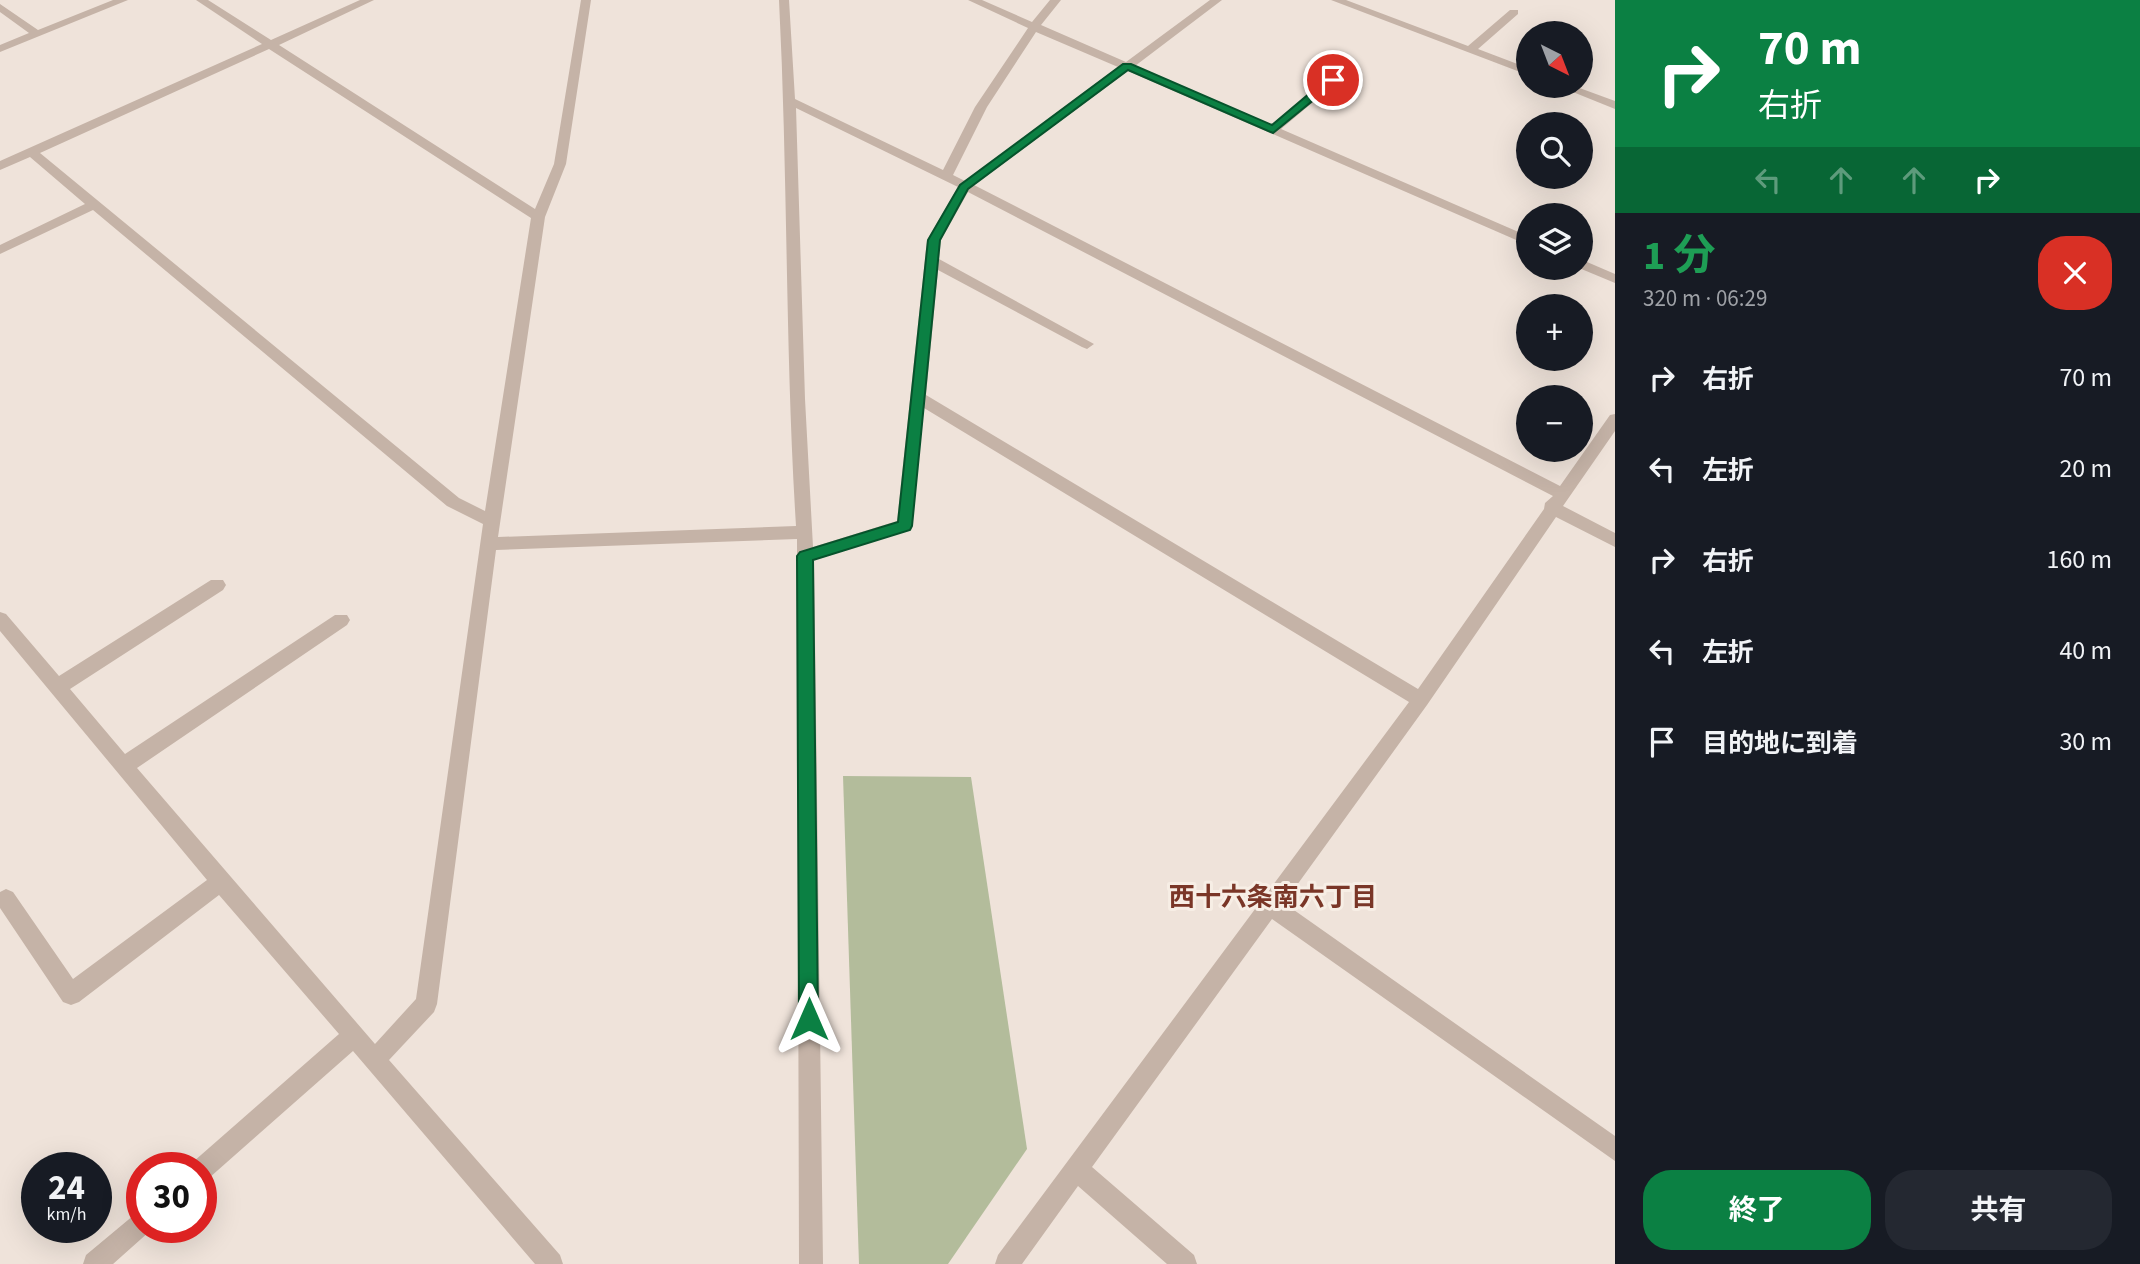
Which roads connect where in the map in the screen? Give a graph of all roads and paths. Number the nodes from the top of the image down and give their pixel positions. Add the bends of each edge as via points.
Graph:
1 (122, 0) edge
2 (201, 0) edge
3 (369, 0) edge
4 (586, 0) edge
5 (785, 0) edge
6 (973, 0) edge
7 (1056, 0) edge
8 (1217, 0) edge
9 (1336, 0) edge
10 (0, 7) edge
11 (1514, 12) dead end
12 (1034, 25) junction
13 (37, 34) junction
14 (271, 45) junction
15 (0, 49) edge
16 (1470, 50) junction
17 (1127, 66) junction
18 (1516, 67) edge
19 (1333, 80) dead end
20 (1593, 97) edge
21 (792, 102) junction
22 (1615, 105) edge
23 (1273, 130) junction
24 (31, 152) junction
25 (0, 166) edge
26 (946, 176) junction
27 (964, 187) junction
28 (93, 205) junction
29 (538, 218) junction
30 (1516, 235) edge
31 (0, 250) edge
32 (932, 261) junction
33 (1593, 269) edge
34 (1615, 279) edge
35 (1087, 344) dead end
36 (918, 397) junction
37 (1615, 419) edge
38 (1556, 500) junction
39 (492, 521) junction
40 (805, 532) junction
41 (1615, 541) edge
42 (490, 544) junction
43 (805, 556) junction
44 (217, 585) dead end
45 (0, 619) edge
46 (341, 620) dead end
47 (59, 686) junction
48 (1421, 700) junction
49 (125, 765) junction
50 (220, 882) junction
51 (6, 899) dead end
52 (1270, 905) junction
53 (352, 1037) junction
54 (374, 1061) junction
55 (1615, 1150) edge
56 (217, 1156) edge
57 (1078, 1170) junction
58 (126, 1237) edge
59 (95, 1264) edge
60 (551, 1264) edge
61 (811, 1264) edge
62 (1007, 1264) edge
63 (1185, 1264) edge

1 - 13 street
2 - 14 street
3 - 14 street
4 - 29 street via 560,164
5 - 21 street
6 - 12 street
7 - 12 street
8 - 17 street
9 - 16 street
10 - 13 street
11 - 16 street
12 - 17 street
12 - 26 street via 961,141
13 - 15 street
14 - 24 street
14 - 29 street
16 - 18 street
17 - 23 street
17 - 27 street
19 - 23 street
20 - 22 street
21 - 26 street
21 - 40 street via 796,430
23 - 30 street
24 - 25 street
24 - 28 street
26 - 27 street
27 - 32 street via 934,240
27 - 38 street
28 - 31 street
28 - 39 street via 453,502
29 - 39 street
32 - 35 street
32 - 36 street
33 - 34 street
36 - 43 street via 905,526
36 - 48 street
37 - 38 street
38 - 41 street
38 - 48 street
39 - 42 street
40 - 42 street
40 - 43 street
42 - 54 street via 426,1004
43 - 61 street
44 - 47 street
45 - 47 street
46 - 49 street
47 - 49 street
48 - 52 street
49 - 50 street
50 - 51 street via 71,994
50 - 53 street
52 - 55 street
52 - 57 street
53 - 54 street
53 - 56 street
54 - 60 street
57 - 62 street
57 - 63 street
58 - 59 street

